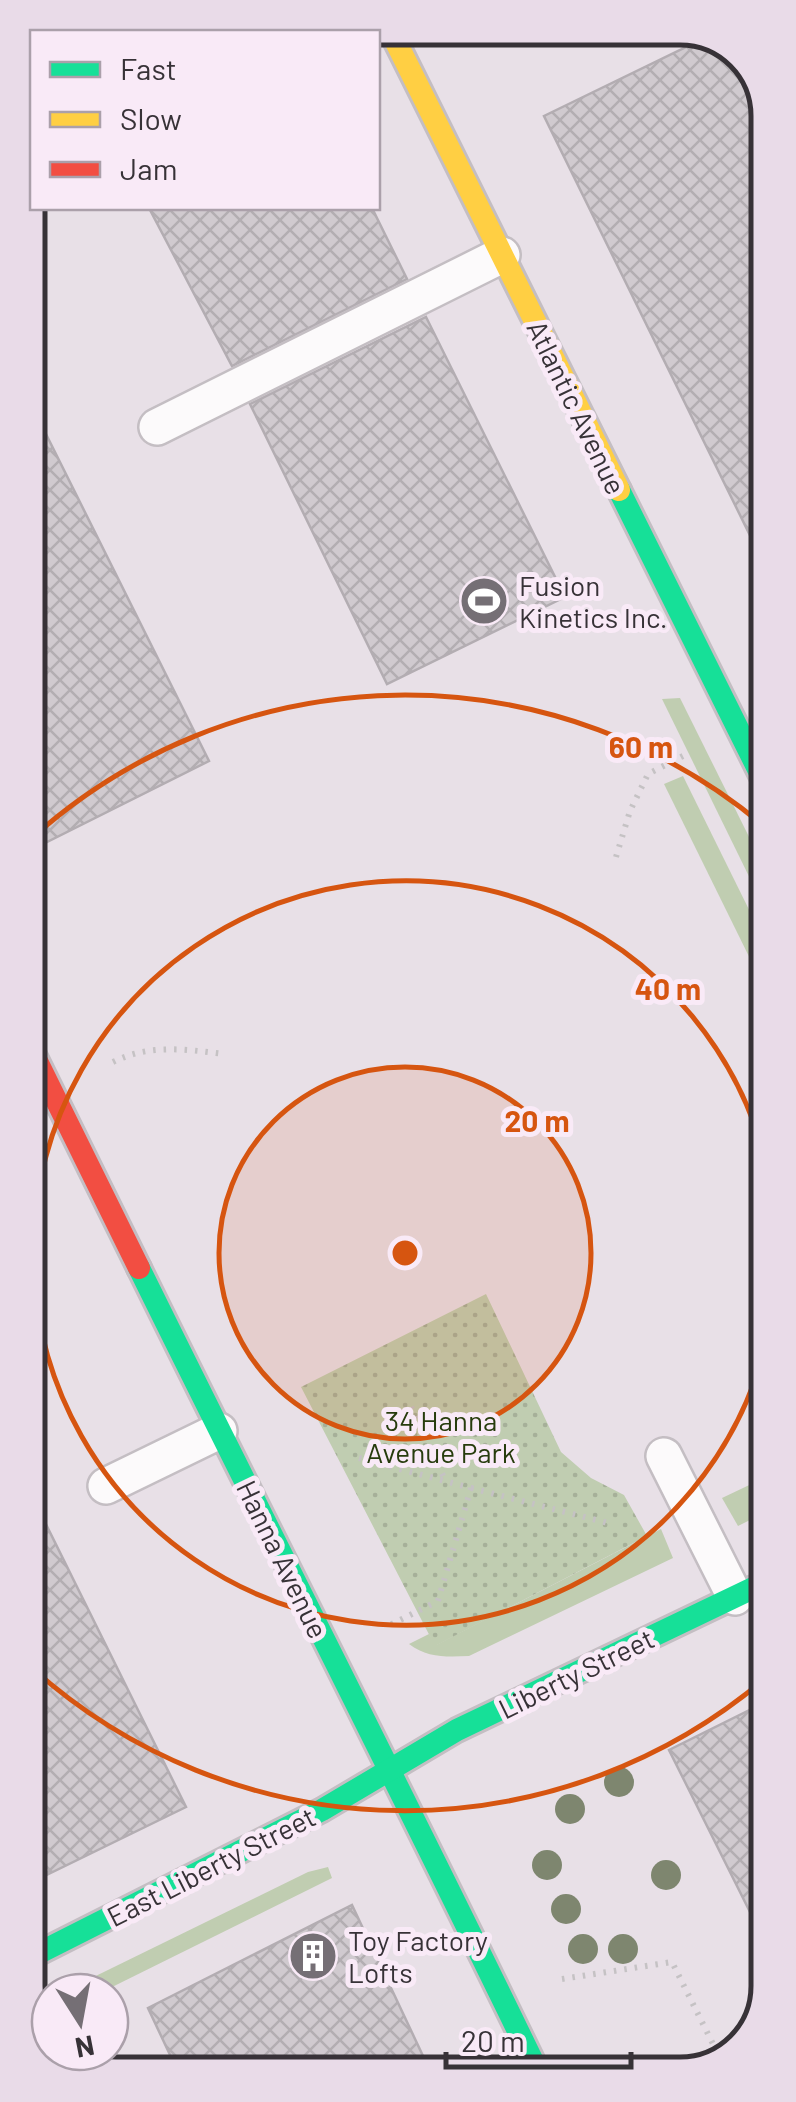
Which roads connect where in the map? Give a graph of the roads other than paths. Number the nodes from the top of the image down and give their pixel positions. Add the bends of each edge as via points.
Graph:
1 (397, 45) edge
2 (502, 255) junction
3 (157, 427) dead end
4 (751, 755) edge
5 (45, 1076) edge
6 (220, 1430) junction
7 (664, 1456) dead end
8 (106, 1486) dead end
9 (751, 1589) edge
10 (735, 1597) junction
11 (389, 1772) junction
12 (45, 1949) edge
13 (531, 2057) edge

1 - 2 street, Atlantic Avenue
2 - 3 lane
2 - 4 street, Atlantic Avenue
5 - 6 street, Hanna Avenue
6 - 8 lane
6 - 11 street, Hanna Avenue
7 - 10 lane
9 - 10 street, Liberty Street
10 - 11 street, Liberty Street via 456,1730
11 - 12 street, East Liberty Street
11 - 13 street, Hanna Avenue

